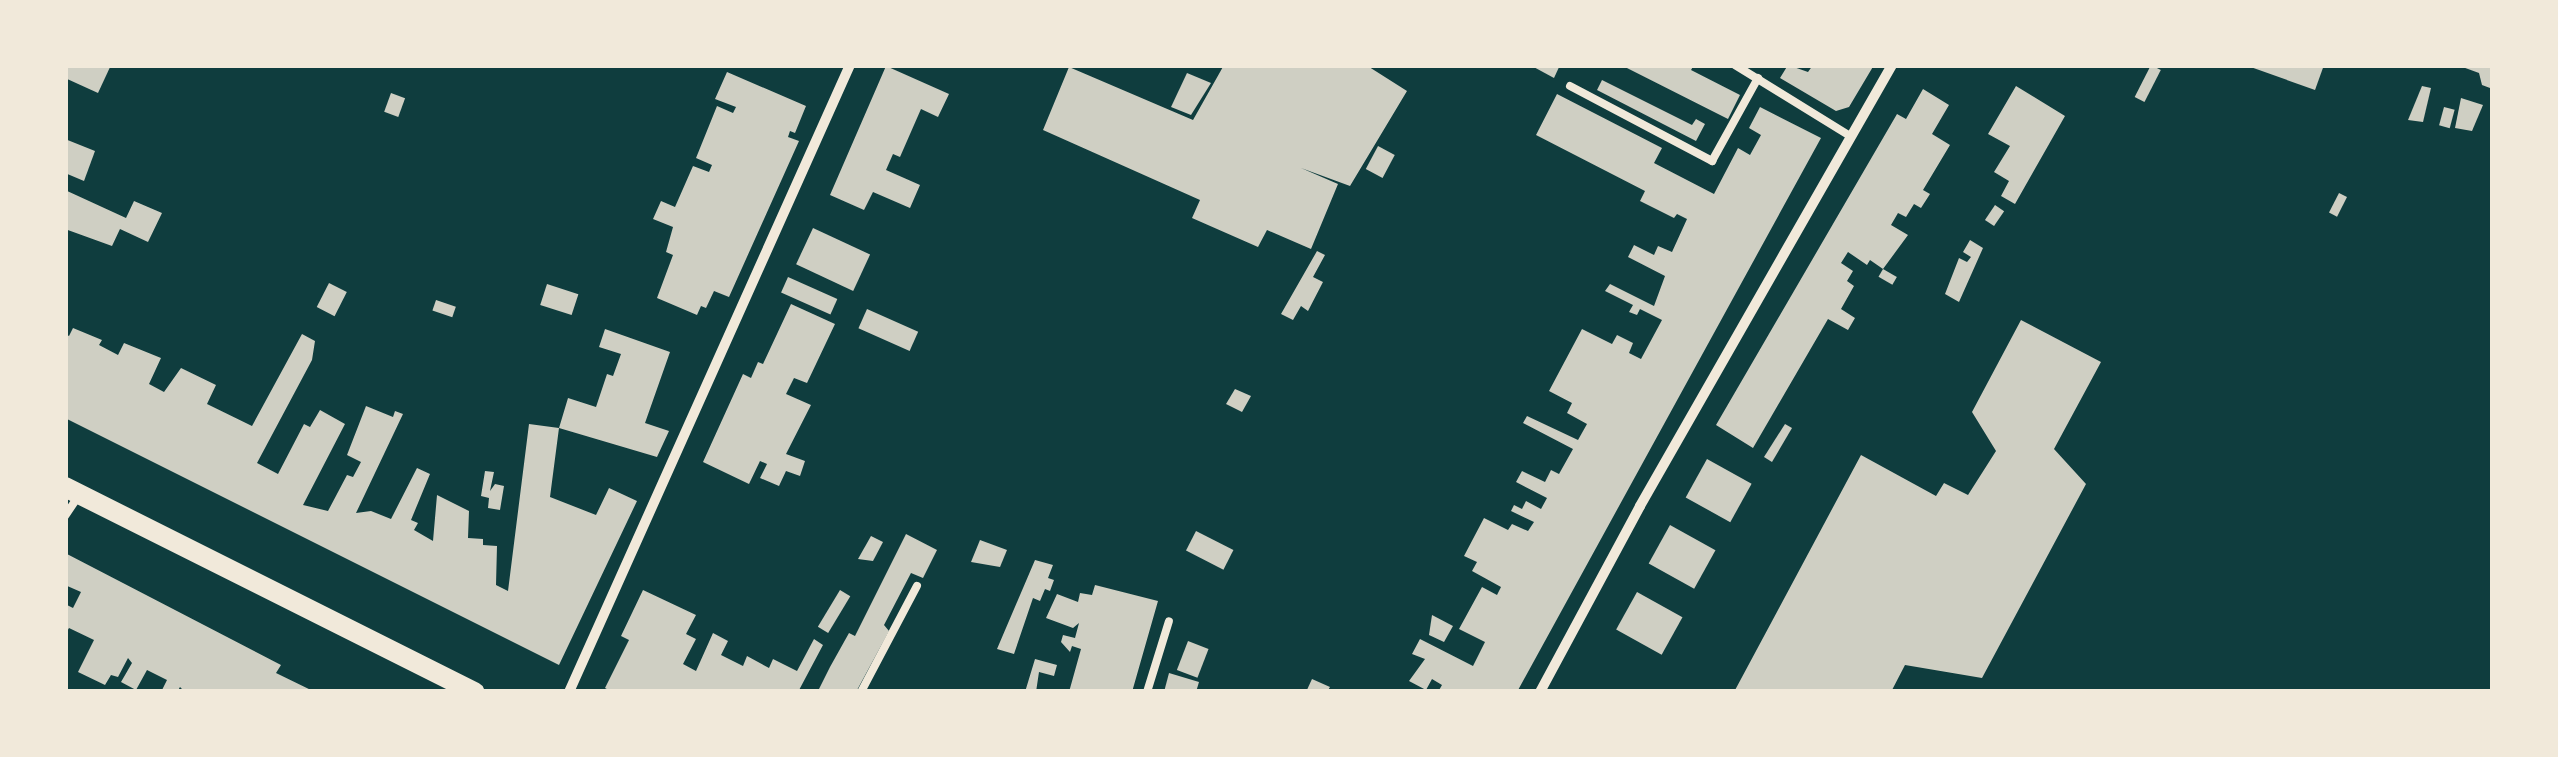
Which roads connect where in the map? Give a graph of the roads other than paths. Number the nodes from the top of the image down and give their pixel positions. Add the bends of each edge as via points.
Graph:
1 (850, 65) edge
2 (1735, 65) edge
3 (1892, 65) edge
4 (1758, 78) junction
5 (1570, 86) dead end
6 (1850, 136) junction
7 (72, 491) edge
8 (65, 516) edge
9 (917, 586) dead end
10 (1169, 621) dead end
11 (474, 692) edge
12 (569, 692) edge
13 (861, 692) edge
14 (1147, 692) edge
15 (1540, 692) edge

1 - 12 street
2 - 4 lane
3 - 6 street
4 - 5 lane via 1712,161
4 - 6 lane
6 - 15 street
7 - 8 lane
7 - 11 main road
9 - 13 lane
10 - 14 lane

